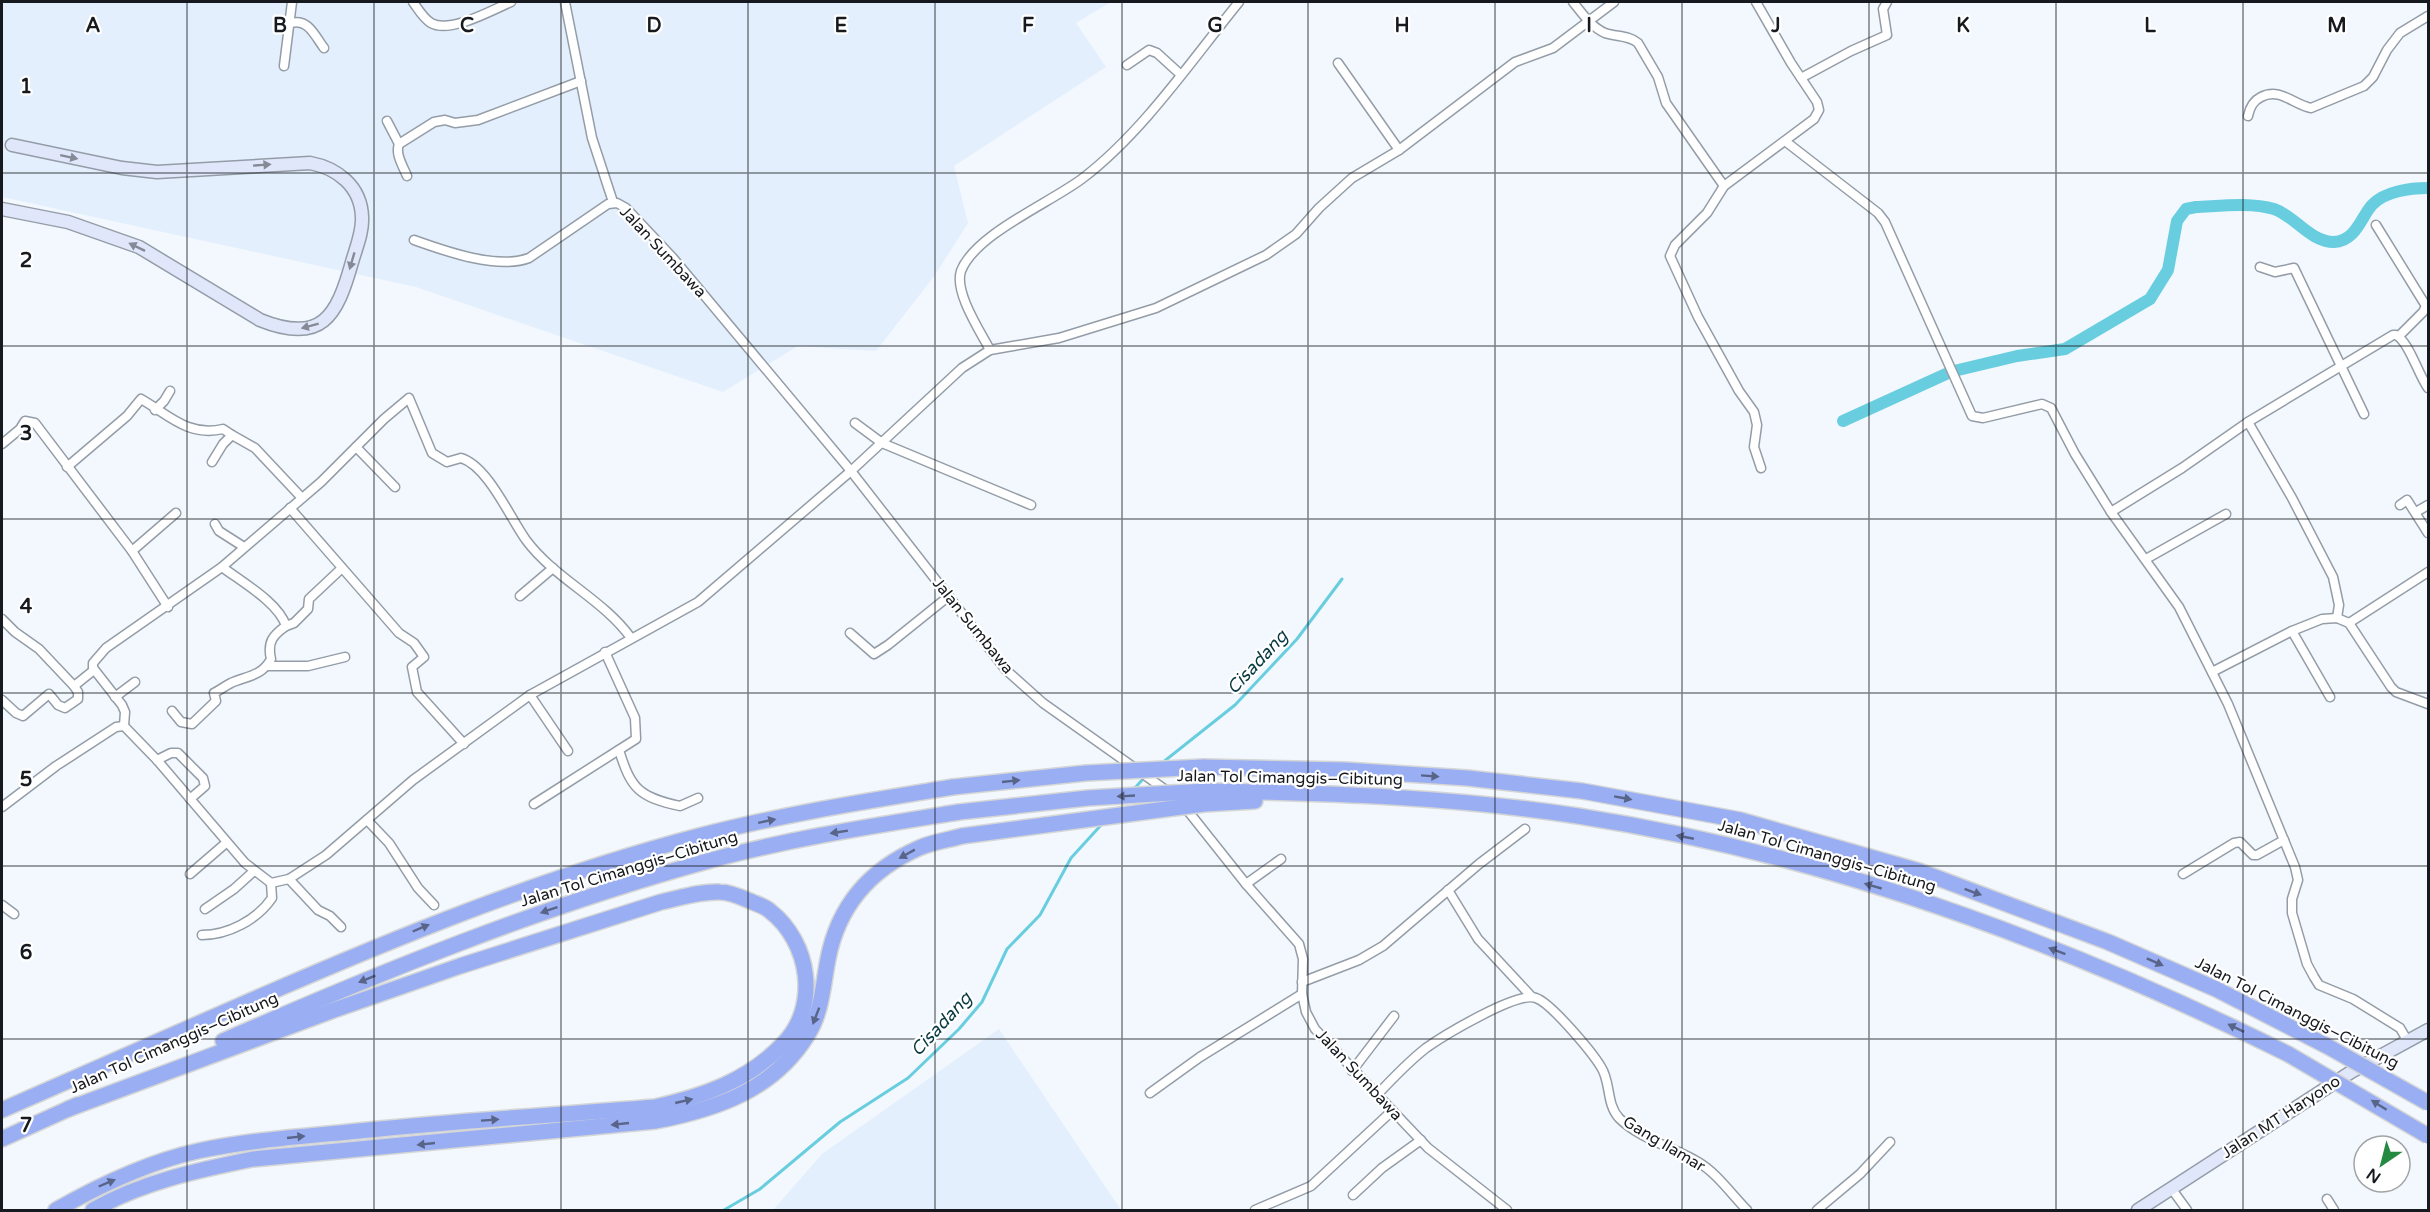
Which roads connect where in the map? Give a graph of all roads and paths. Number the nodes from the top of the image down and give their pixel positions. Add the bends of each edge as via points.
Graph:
1 (292, 2) edge
2 (413, 2) edge
3 (511, 2) edge
4 (564, 2) edge
5 (1239, 2) edge
6 (1573, 2) edge
7 (1614, 2) edge
8 (1756, 2) edge
9 (1887, 2) edge
10 (2428, 16) edge
11 (1588, 21) junction
12 (291, 23) junction
13 (324, 48) dead end
14 (1338, 63) dead end
15 (284, 66) dead end
16 (1127, 66) dead end
17 (1180, 74) junction
18 (1801, 78) junction
19 (581, 81) junction
20 (2248, 116) dead end
21 (387, 121) dead end
22 (1785, 141) junction
23 (7, 144) edge
24 (399, 144) junction
25 (1399, 150) junction
26 (407, 176) dead end
27 (1724, 186) junction
28 (613, 202) junction
29 (2, 208) edge
30 (2376, 225) dead end
31 (414, 240) dead end
32 (2260, 267) dead end
33 (2398, 336) junction
34 (990, 350) junction
35 (2342, 367) junction
36 (2428, 388) edge
37 (170, 391) dead end
38 (155, 410) junction
39 (2364, 414) dead end
40 (2248, 422) junction
41 (855, 423) dead end
42 (232, 435) junction
43 (882, 443) junction
44 (2, 444) edge
45 (356, 447) junction
46 (212, 462) dead end
47 (67, 467) junction
48 (1761, 468) dead end
49 (851, 471) junction
50 (395, 487) dead end
51 (302, 498) junction
52 (1031, 505) dead end
53 (2400, 505) dead end
54 (2428, 505) edge
55 (290, 508) junction
56 (2111, 512) junction
57 (2416, 512) junction
58 (176, 513) dead end
59 (2226, 514) dead end
60 (215, 524) dead end
61 (2428, 533) edge
62 (244, 547) junction
63 (132, 551) junction
64 (2146, 559) junction
65 (222, 567) junction
66 (342, 568) junction
67 (553, 568) junction
68 (2428, 572) edge
69 (520, 596) dead end
70 (949, 596) junction
71 (168, 606) junction
72 (2337, 618) junction
73 (2, 619) edge
74 (2349, 623) junction
75 (286, 626) junction
76 (2292, 631) junction
77 (850, 633) dead end
78 (631, 638) junction
79 (605, 652) junction
80 (345, 657) dead end
81 (267, 666) junction
82 (93, 670) junction
83 (2212, 672) junction
84 (135, 682) dead end
85 (74, 686) junction
86 (530, 695) junction
87 (2330, 697) dead end
88 (115, 698) junction
89 (2, 700) edge
90 (2428, 704) edge
91 (171, 711) dead end
92 (124, 726) junction
93 (464, 744) junction
94 (619, 750) junction
95 (568, 751) dead end
96 (157, 760) junction
97 (698, 798) dead end
98 (1205, 798) junction
99 (190, 799) junction
100 (534, 804) dead end
101 (2, 807) edge
102 (367, 820) junction
103 (1525, 829) dead end
104 (2284, 840) junction
105 (226, 843) junction
106 (1281, 859) dead end
107 (254, 871) junction
108 (190, 874) dead end
109 (2183, 874) dead end
110 (289, 879) junction
111 (271, 883) junction
112 (1246, 884) junction
113 (1448, 890) junction
114 (2, 905) edge
115 (434, 905) dead end
116 (205, 909) dead end
117 (14, 914) dead end
118 (341, 927) dead end
119 (202, 935) dead end
120 (1302, 982) junction
121 (1302, 994) junction
122 (1531, 996) junction
123 (1394, 1016) dead end
124 (2428, 1030) edge
125 (2407, 1040) junction
126 (1352, 1071) junction
127 (1150, 1093) dead end
128 (1377, 1095) junction
129 (2428, 1103) edge
130 (68, 1109) junction
131 (2, 1110) edge
132 (1392, 1111) junction
133 (2428, 1136) edge
134 (2, 1138) edge
135 (1420, 1140) junction
136 (1890, 1142) dead end
137 (2171, 1188) junction
138 (1353, 1195) dead end
139 (2327, 1200) dead end
140 (56, 1210) edge
141 (93, 1210) edge
142 (1255, 1210) edge
143 (1508, 1210) edge
144 (1746, 1210) edge
145 (1817, 1210) edge
146 (2138, 1210) edge
147 (2187, 1210) edge
148 (2334, 1210) edge

1 - 12 street
2 - 3 street via 426,19 441,26 462,23
4 - 19 street
5 - 17 street
6 - 11 street
7 - 11 street
8 - 18 street
9 - 18 street via 1883,9 1887,35
10 - 20 street via 2400,33 2364,86 2311,108 2280,94 2264,95 2253,102
11 - 25 street via 1553,48 1500,72
11 - 27 street via 1607,33 1638,43 1658,77 1666,103
12 - 13 street via 308,25
12 - 15 street
14 - 25 street
16 - 17 street via 1149,50
17 - 34 street via 1093,170 996,233 965,263 960,278 962,292
18 - 22 street via 1819,110 1814,119
19 - 24 street via 478,120 434,122
19 - 28 street via 592,138
21 - 24 street
22 - 27 street
22 - 56 street via 1885,222 1972,416 1983,418 2042,404 2051,408
23 -> 29 main road via 157,172 310,162 326,165 341,174 356,195 362,218 346,285 334,311 320,324 281,329 260,321 139,247 68,222
24 - 26 street via 399,157
25 - 34 street via 1341,188 1296,234 1266,255 1133,316 1059,338
27 - 48 street via 1707,213 1675,245 1670,256 1698,317 1754,412 1754,447
28 - 31 street, Jalan Sumbawa via 521,261 502,262 446,252
28 - 49 street, Jalan Sumbawa via 626,208 673,258
30 - 33 street via 2426,306
32 - 35 street via 2275,272 2294,268
33 - 35 street via 2392,335
33 - 36 street
34 - 43 street via 950,377
35 - 39 street
35 - 40 street
37 - 38 street
38 - 42 street via 190,429 223,429
38 - 47 street via 141,399 127,416
40 - 56 street
40 - 72 street via 2333,577
41 - 43 street
42 - 46 street
42 - 51 street via 255,448
43 - 49 street
43 - 52 street
44 - 47 street via 24,421 32,421
45 - 50 street
45 - 51 street
45 - 67 street via 409,398 432,453 445,461 461,458 475,465 527,541
47 - 63 street
49 - 70 street, Jalan Sumbawa
49 - 78 street via 698,602
51 - 55 street
53 - 57 street via 2407,500
54 - 57 street
55 - 62 street
55 - 66 street
56 - 64 street
57 - 61 street
58 - 63 street
59 - 64 street
60 - 62 street
62 - 65 street
63 - 71 street
64 - 83 street via 2179,608
65 - 71 street
65 - 75 street via 273,606 284,617
66 - 75 street via 309,599 308,609
66 - 93 street via 399,633 414,643 423,657 411,667 417,692
67 - 69 street
67 - 78 street via 616,619
68 - 74 street
70 - 77 street via 874,654
70 - 112 street, Jalan Sumbawa via 1006,670 1030,693 1182,803
71 - 82 street via 106,648 93,663
72 - 74 street
72 - 76 street via 2322,619
73 - 85 street
74 - 90 street via 2391,687
75 - 81 street via 272,636
76 - 83 street
76 - 87 street
78 - 79 street
79 - 86 street
79 - 94 street via 635,718 636,739
80 - 81 street via 308,666
81 - 91 street via 254,676 214,693 216,701 192,724 182,722
82 - 85 street
82 - 88 street
83 - 104 street
84 - 88 street
85 - 89 street via 78,699 65,708 49,694 23,716
86 - 93 street
86 - 95 street
88 - 92 street via 124,712
92 - 96 street
92 - 101 street via 56,766
93 - 102 street via 413,780
94 - 97 street via 631,782 639,790 680,806
94 - 100 street
96 - 99 street
96 - 99 street via 178,753 203,778 205,786
98 -> 130 highway, Jalan Tol Cimanggis–Cibitung, bridge via 1088,798 958,812 826,834 705,861 456,943
133 -> 98 highway, Jalan Tol Cimanggis–Cibitung, bridge via 2288,1054 2103,969 1939,906 1742,849 1578,816 1469,803 1353,794
98 -> 141 highway, bridge via 962,836 920,848 888,865 859,891 841,916 810,1032 792,1058 768,1080 733,1100 697,1113 656,1121 253,1159 152,1184
99 - 105 street
102 - 110 street via 326,855
102 - 115 street via 389,843
103 - 113 street
104 - 109 street via 2257,855 2240,842 2234,843
104 - 125 street via 2298,880 2292,899 2294,921 2314,977 2319,985 2353,999 2400,1028
105 - 107 street
105 - 108 street
106 - 112 street
107 - 111 street
107 - 116 street
110 - 111 street
110 - 118 street via 318,910
111 - 119 street via 272,898 246,922 221,933
112 - 120 street, Jalan Sumbawa via 1299,944 1303,955
113 - 120 street via 1383,946 1359,960
113 - 122 street, Gang Ilamar via 1478,939
114 - 117 street
120 - 121 street, Jalan Sumbawa
121 - 126 street, Jalan Sumbawa via 1315,1029
121 - 127 street
122 - 128 street via 1483,1015 1426,1048
122 - 144 street, Gang Ilamar via 1548,1006 1602,1067 1614,1112 1627,1125 1703,1165
123 - 126 street
124 - 125 main road, Jalan MT Haryono
125 - 137 main road, Jalan MT Haryono
126 - 128 street, Jalan Sumbawa
128 - 132 street, Jalan Sumbawa
131 -> 129 highway, Jalan Tol Cimanggis–Cibitung, bridge via 443,920 555,879 699,836 820,809 953,787 1086,773 1203,767 1467,778 1582,791 1740,820 1919,871 2108,942 2216,989
130 - 134 highway, Jalan Tol Cimanggis–Cibitung
140 -> 130 highway via 147,1167 208,1149 396,1127 655,1107 693,1099 726,1086 760,1065 784,1043 804,1004 806,978 800,949 770,910 721,892 693,895 450,969
132 - 135 street, Jalan Sumbawa
132 - 142 street via 1311,1186
135 - 138 street
135 - 143 street, Jalan Sumbawa
136 - 145 street
137 - 146 main road, Jalan MT Haryono
137 - 147 street
139 - 148 street

